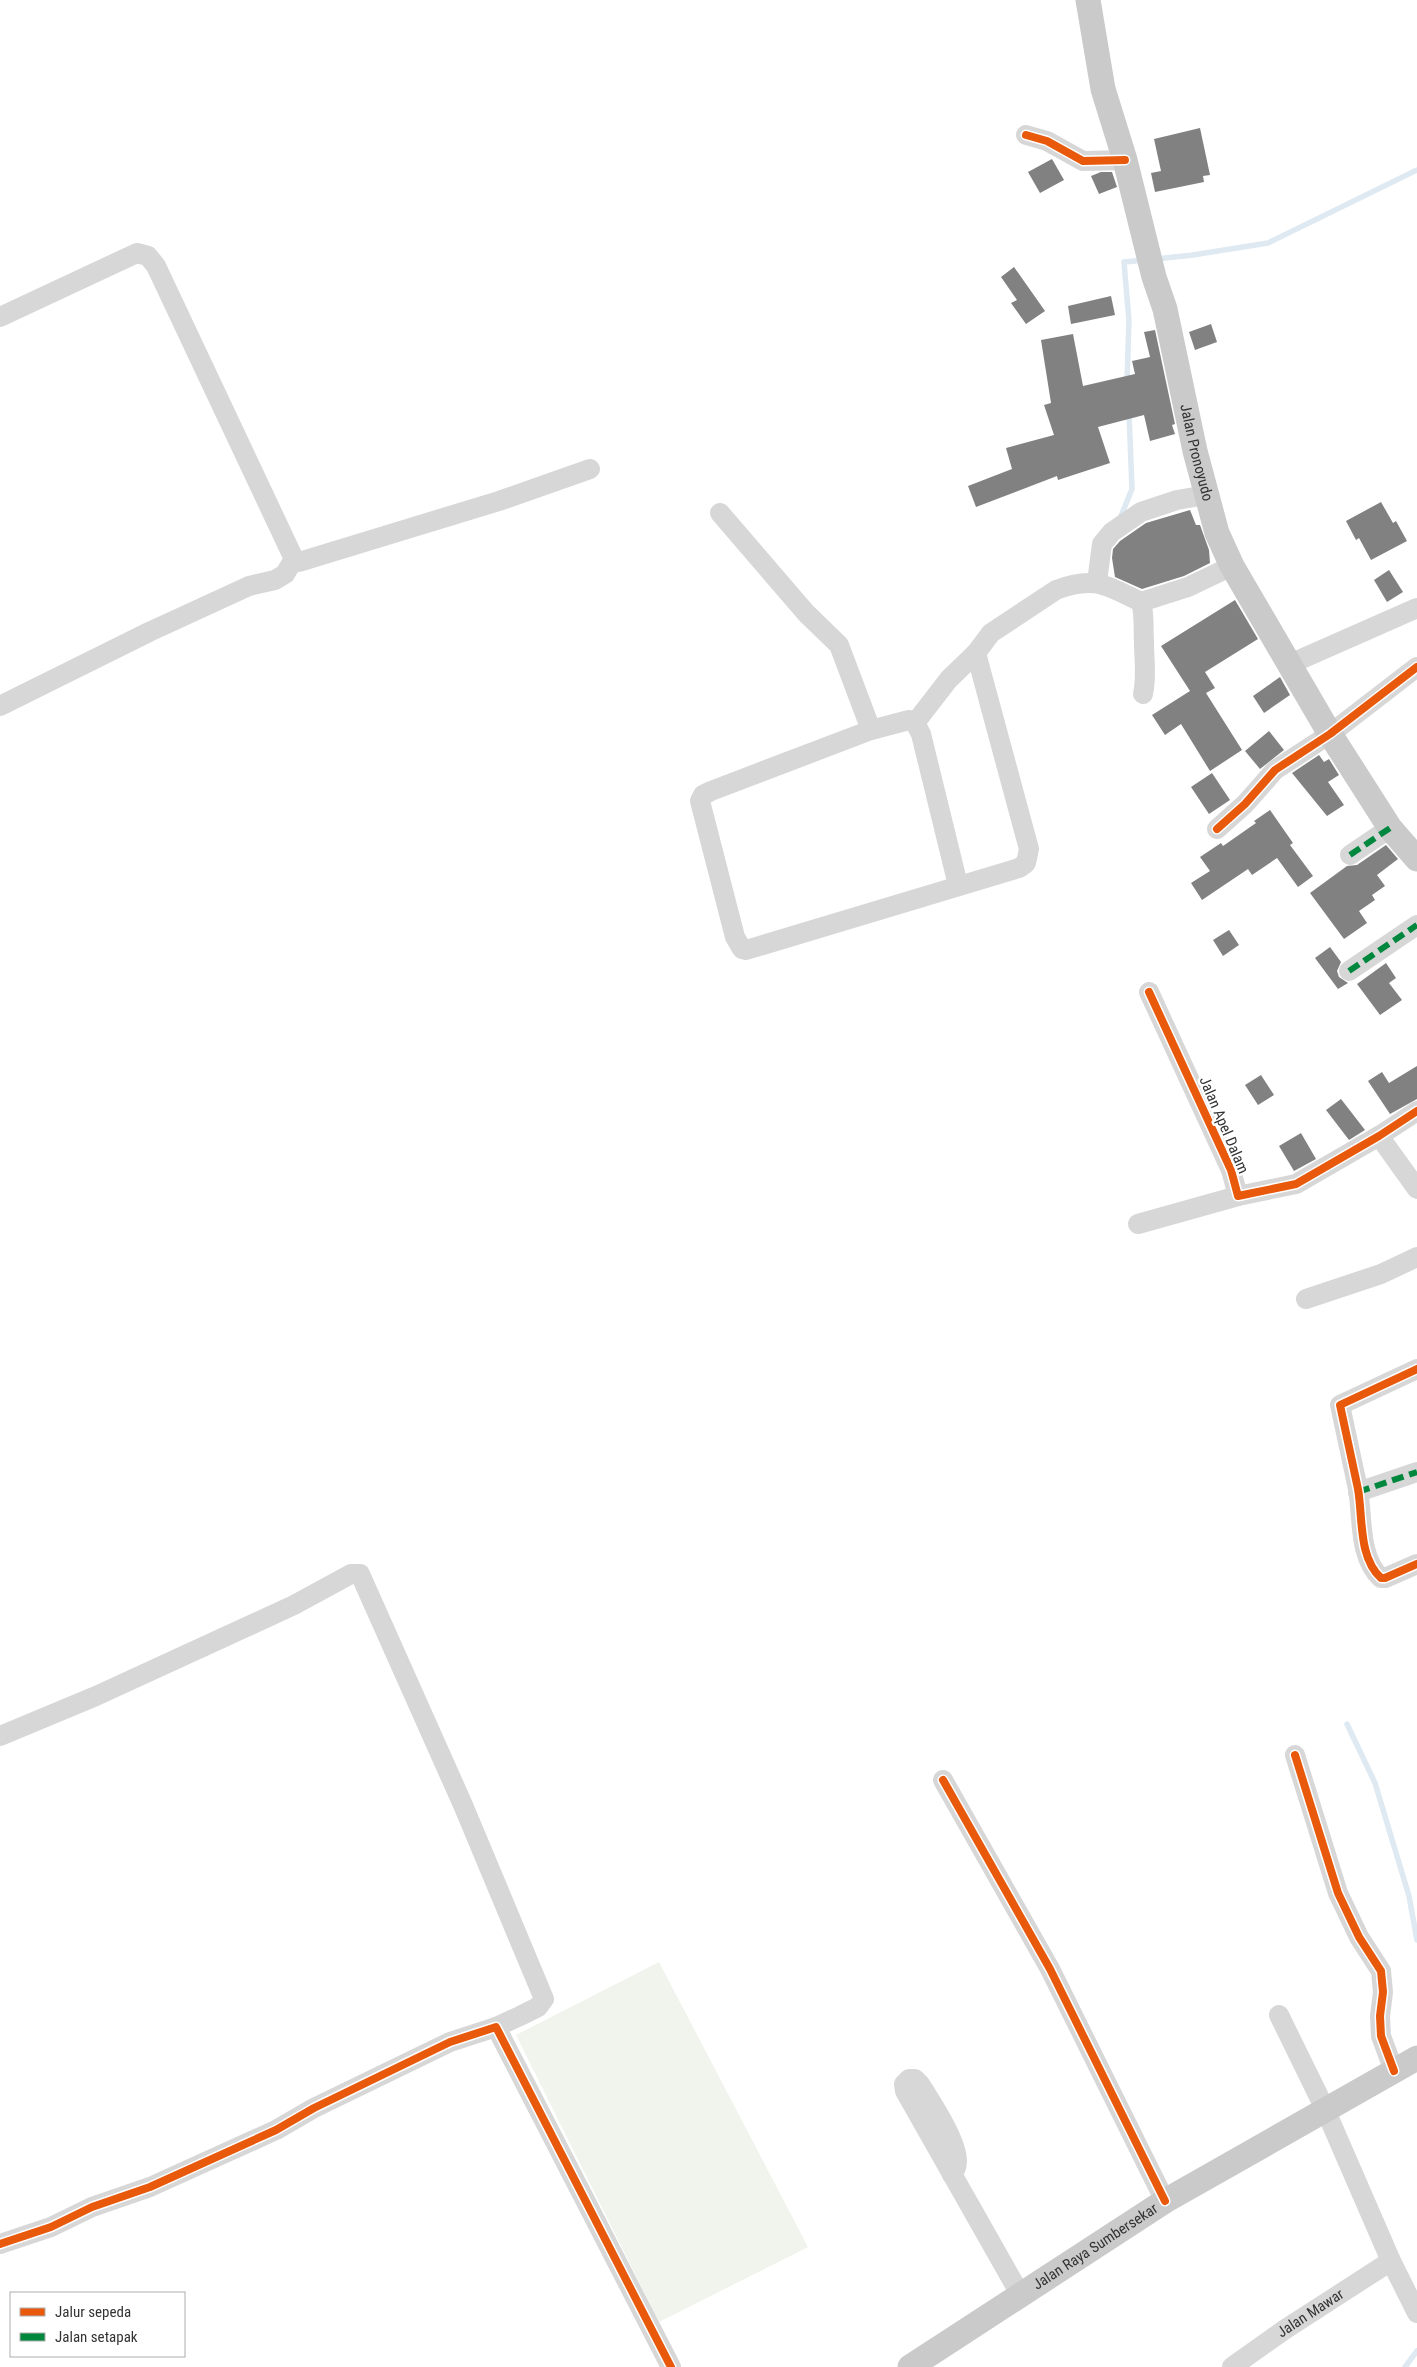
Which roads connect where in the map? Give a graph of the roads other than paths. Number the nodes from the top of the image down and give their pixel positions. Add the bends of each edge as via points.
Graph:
1 (1088, 0) edge
2 (1026, 135) dead end
3 (1125, 160) junction
4 (0, 316) edge
5 (590, 469) dead end
6 (1206, 495) junction
7 (720, 513) dead end
8 (294, 559) junction
9 (1232, 566) junction
10 (1097, 582) junction
11 (1141, 602) junction
12 (1417, 608) edge
13 (976, 653) junction
14 (1290, 664) junction
15 (1417, 666) edge
16 (1143, 694) dead end
17 (0, 706) edge
18 (915, 723) junction
19 (871, 730) junction
20 (1330, 734) junction
21 (1390, 828) junction
22 (1217, 829) dead end
23 (1350, 856) dead end
24 (1417, 859) edge
25 (958, 885) junction
26 (1417, 925) edge
27 (1349, 972) dead end
28 (1149, 992) dead end
29 (1417, 1111) edge
30 (1379, 1136) junction
31 (1417, 1189) edge
32 (1238, 1196) junction
33 (1138, 1224) dead end
34 (1417, 1257) edge
35 (1306, 1299) dead end
36 (1417, 1369) edge
37 (1417, 1472) edge
38 (1358, 1492) junction
39 (1417, 1564) edge
40 (0, 1736) edge
41 (1295, 1755) dead end
42 (943, 1780) dead end
43 (1279, 2014) dead end
44 (496, 2027) junction
45 (1417, 2058) edge
46 (1394, 2070) junction
47 (1326, 2109) junction
48 (952, 2175) dead end
49 (1165, 2201) junction
50 (0, 2244) edge
51 (1391, 2261) junction
52 (1020, 2294) junction
53 (1417, 2313) edge
54 (671, 2367) edge
55 (910, 2367) edge
56 (1232, 2367) edge

1 - 3 main road, Jalan Pronoyudo via 1103,89
2 - 3 street via 1047,141 1083,161
3 - 6 main road, Jalan Pronoyudo via 1175,350
4 - 8 street via 112,262 137,253 148,256 156,266
5 - 8 street via 305,562
6 - 9 main road, Jalan Pronoyudo via 1217,533
6 - 10 street via 1177,500 1141,512 1112,532 1102,544
7 - 19 street via 806,613 839,645
8 - 17 street via 285,574 275,580 249,586
9 - 11 street via 1188,587
9 - 14 main road, Jalan Pronoyudo
10 - 11 street
10 - 13 street via 1056,590 991,633
11 - 16 street via 1146,669
12 - 14 street
13 - 18 street via 948,679
13 - 25 street via 1029,855 1026,864 1019,868
14 - 20 main road, Jalan Pronoyudo
15 - 20 street
18 - 19 street via 901,720
18 - 25 street via 922,734
19 - 25 street via 712,791 702,798 701,810 739,945 742,949 751,950
20 - 21 main road, Jalan Pronoyudo
20 - 22 street via 1275,770
21 - 23 street
21 - 24 main road, Jalan Pronoyudo
26 - 27 street
28 - 32 street, Jalan Apel Dalam via 1231,1170
29 - 30 street, Jalan Apel Dalam
30 - 31 street
30 - 32 street, Jalan Apel Dalam via 1296,1184
32 - 33 street
34 - 35 street via 1381,1274
36 - 38 street via 1340,1405
37 - 38 street
38 - 39 street via 1366,1547 1378,1575 1385,1578
40 - 44 street via 96,1696 294,1605 351,1574 360,1574 543,1993 542,2004
41 - 46 street via 1338,1892 1359,1937 1381,1971 1381,2036
42 - 49 street via 1050,1969
43 - 47 street
44 - 50 street via 450,2042 276,2130 150,2187
44 - 54 street
45 - 46 main road, Jalan Raya Sumbersekar
46 - 47 main road, Jalan Raya Sumbersekar
47 - 49 main road, Jalan Raya Sumbersekar
47 - 51 street
48 - 52 street
49 - 52 main road, Jalan Raya Sumbersekar
51 - 53 street
51 - 56 street, Jalan Mawar
52 - 55 main road, Jalan Raya Sumbersekar

